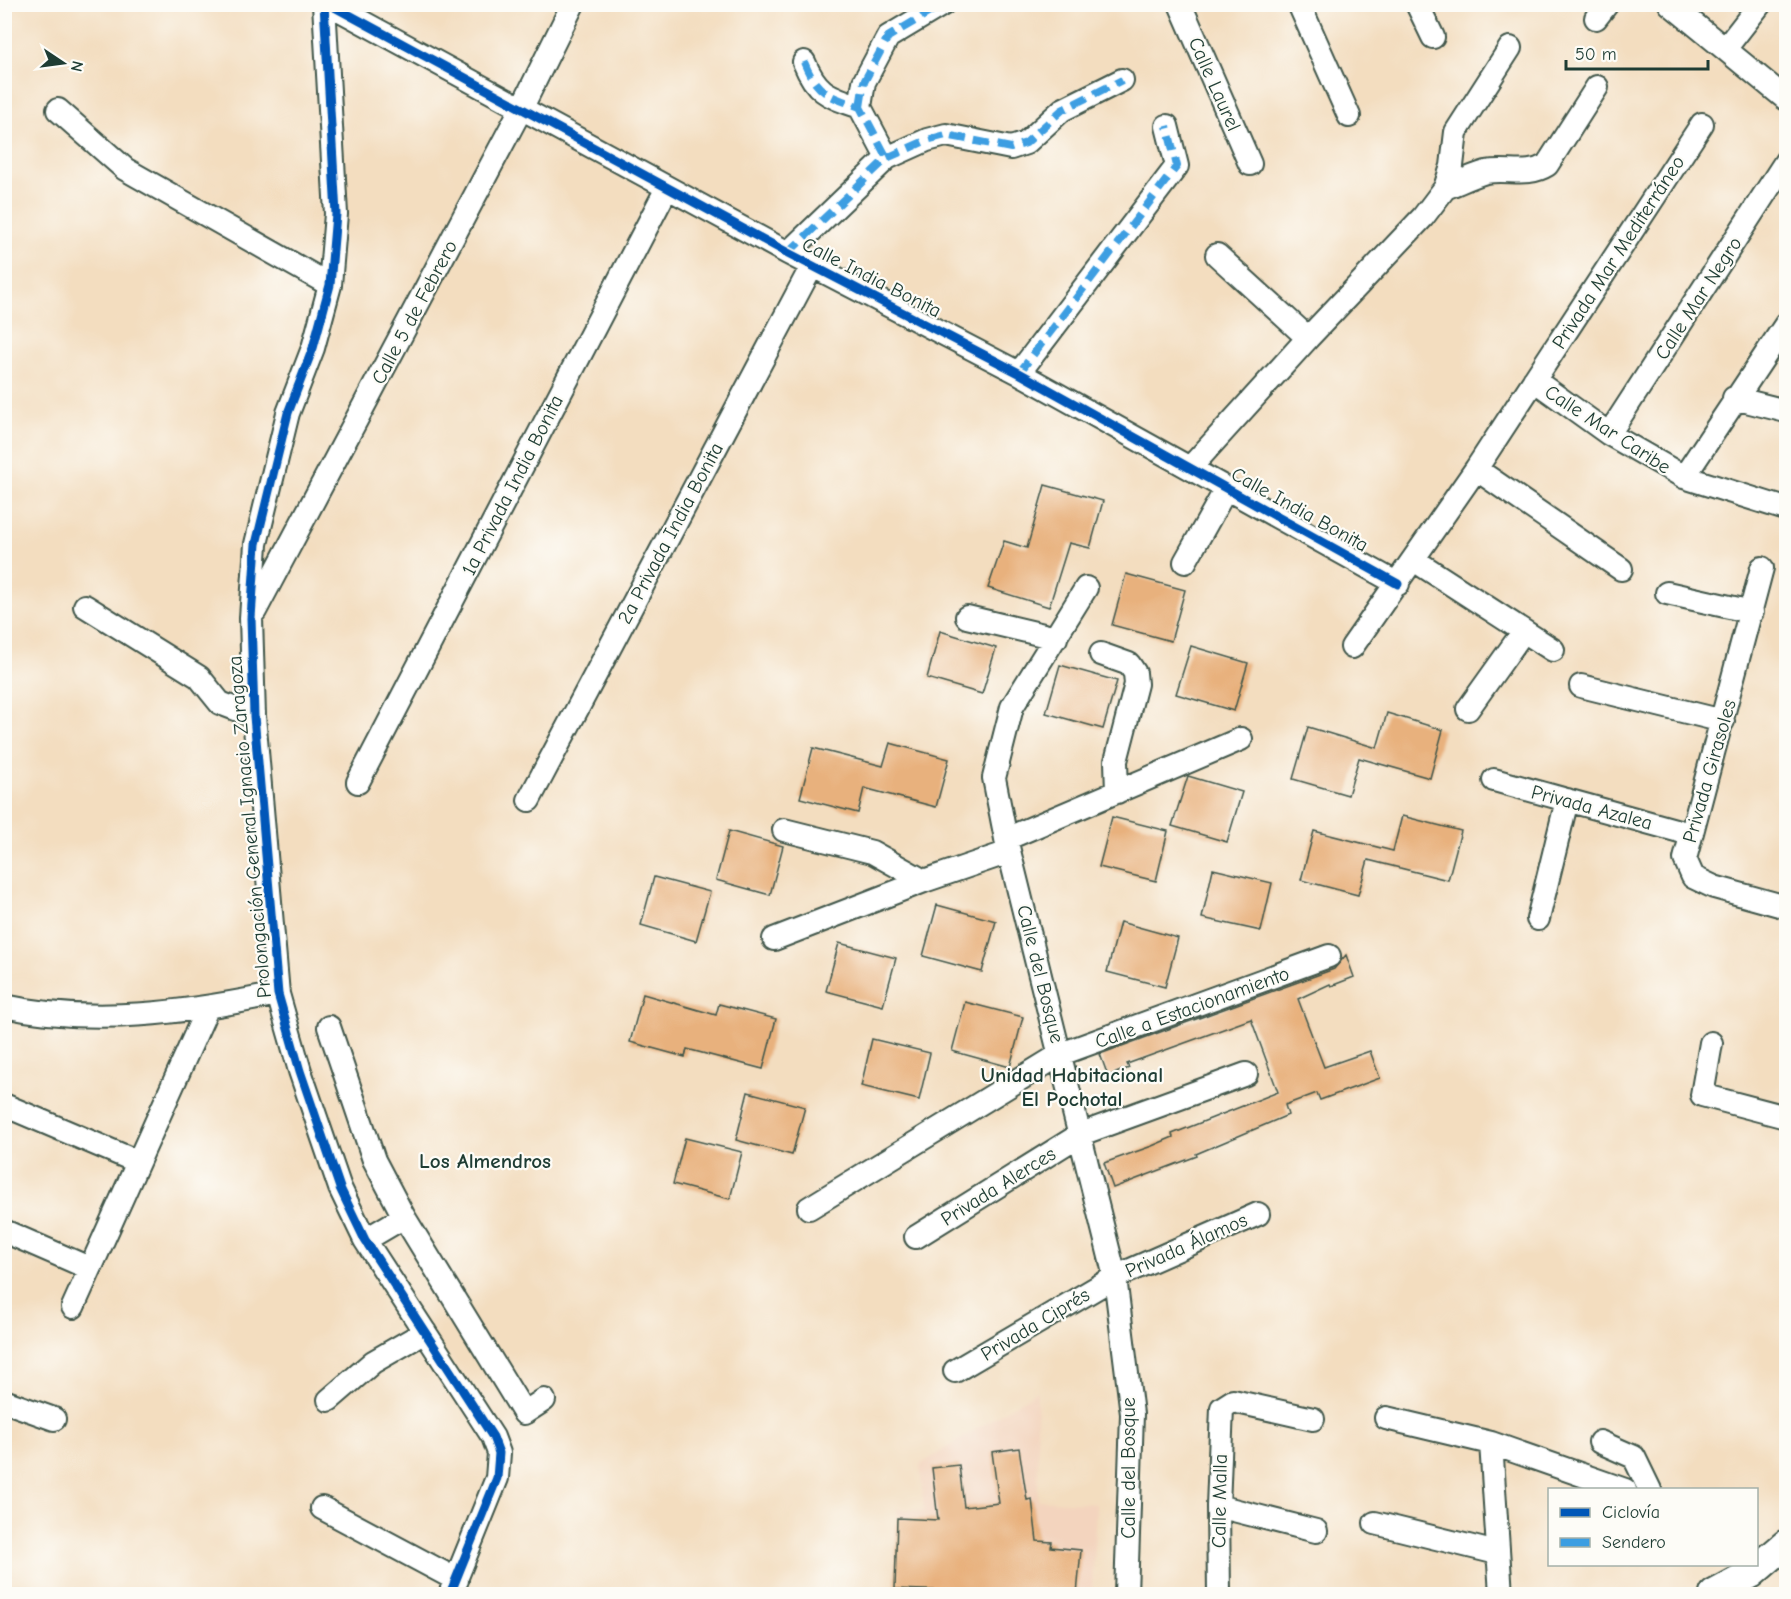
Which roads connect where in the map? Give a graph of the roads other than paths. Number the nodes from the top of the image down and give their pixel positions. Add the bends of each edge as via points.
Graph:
1 (327, 4) edge
2 (573, 4) edge
3 (944, 4) edge
4 (1180, 4) edge
5 (1299, 4) edge
6 (1418, 4) edge
7 (1670, 4) edge
8 (1760, 4) edge
9 (1433, 37) dead end
10 (1510, 48) dead end
11 (1725, 49) junction
12 (804, 62) dead end
13 (1122, 80) dead end
14 (1597, 87) dead end
15 (1786, 99) edge
16 (860, 107) junction
17 (521, 109) junction
18 (58, 110) dead end
19 (1349, 116) dead end
20 (1702, 124) dead end
21 (1167, 126) dead end
22 (887, 158) junction
23 (1786, 161) edge
24 (1250, 164) dead end
25 (667, 188) junction
26 (1445, 188) junction
27 (788, 253) junction
28 (1217, 255) dead end
29 (812, 266) junction
30 (330, 285) junction
31 (1786, 324) edge
32 (1308, 338) junction
33 (1019, 373) junction
34 (1534, 381) junction
35 (1734, 398) junction
36 (1786, 411) edge
37 (1609, 434) junction
38 (1190, 468) junction
39 (1476, 469) junction
40 (1684, 477) junction
41 (1226, 489) junction
42 (1786, 509) edge
43 (1414, 560) junction
44 (1185, 562) dead end
45 (1762, 568) dead end
46 (1621, 569) dead end
47 (1398, 584) junction
48 (1086, 588) dead end
49 (1667, 593) dead end
50 (85, 606) dead end
51 (1752, 612) junction
52 (967, 617) dead end
53 (251, 618) junction
54 (1523, 632) junction
55 (1056, 638) junction
56 (1352, 647) dead end
57 (1553, 650) dead end
58 (1101, 654) dead end
59 (1581, 686) dead end
60 (1468, 709) dead end
61 (255, 716) junction
62 (1724, 721) junction
63 (1241, 739) dead end
64 (1494, 780) dead end
65 (358, 782) dead end
66 (1117, 792) junction
67 (529, 800) dead end
68 (1567, 800) junction
69 (784, 830) dead end
70 (1690, 834) junction
71 (1007, 845) junction
72 (924, 881) junction
73 (1786, 907) edge
74 (1539, 919) dead end
75 (774, 939) dead end
76 (1329, 956) dead end
77 (278, 994) junction
78 (4, 1006) edge
79 (207, 1009) junction
80 (329, 1027) dead end
81 (1711, 1043) dead end
82 (1061, 1054) junction
83 (1246, 1074) dead end
84 (4, 1105) edge
85 (1786, 1117) edge
86 (1081, 1134) junction
87 (138, 1162) junction
88 (809, 1208) dead end
89 (1258, 1214) dead end
90 (404, 1217) junction
91 (4, 1231) edge
92 (916, 1237) dead end
93 (366, 1240) junction
94 (89, 1268) junction
95 (1115, 1277) junction
96 (73, 1307) dead end
97 (425, 1332) junction
98 (955, 1371) dead end
99 (329, 1400) dead end
100 (544, 1400) dead end
101 (4, 1401) edge
102 (1386, 1418) dead end
103 (54, 1419) dead end
104 (1313, 1419) dead end
105 (1600, 1442) dead end
106 (1491, 1443) junction
107 (1618, 1488) edge
108 (1649, 1488) edge
109 (1218, 1506) junction
110 (322, 1508) dead end
111 (1375, 1523) dead end
112 (1316, 1531) dead end
113 (1786, 1544) edge
114 (1497, 1553) junction
115 (454, 1587) edge
116 (1126, 1594) edge
117 (1219, 1594) edge
118 (1501, 1594) edge
119 (1714, 1594) edge

1 - 17 street, Calle India Bonita
1 - 30 street, Prolongación General Ignacio Zaragoza via 336,214
2 - 17 street, Calle 5 de Febrero
3 - 16 street via 888,37 864,82
4 - 24 street, Calle Laurel
5 - 19 street
6 - 9 street
7 - 11 street
8 - 11 street
10 - 26 street via 1456,132
11 - 15 street
12 - 16 street via 813,83 830,96
13 - 22 street via 1062,110 1026,143 1011,148 946,135
14 - 26 street via 1547,165 1536,172 1485,172
16 - 22 street
17 - 25 street, Calle India Bonita
17 - 53 street, Calle 5 de Febrero
18 - 30 street via 126,169
20 - 34 street, Privada Mar Mediterráneo
21 - 33 street via 1177,166
22 - 27 street
23 - 37 street, Calle Mar Negro
25 - 27 street, Calle India Bonita
25 - 65 street, 1a Privada India Bonita
26 - 32 street via 1423,218
27 - 29 street, Calle India Bonita
28 - 32 street
29 - 33 street, Calle India Bonita
29 - 67 street, 2a Privada India Bonita
30 - 53 street, Prolongación General Ignacio Zaragoza via 313,348 288,413 256,544
31 - 35 street
32 - 38 street
33 - 38 street, Calle India Bonita
34 - 37 street, Calle Mar Caribe
34 - 39 street, Privada Mar Mediterráneo
35 - 36 street
35 - 40 street
37 - 40 street, Calle Mar Caribe
38 - 41 street, Calle India Bonita
39 - 43 street, Privada Mar Mediterráneo
39 - 46 street
40 - 42 street, Calle Mar Caribe
41 - 44 street
41 - 47 street, Calle India Bonita
43 - 47 street, Privada Mar Mediterráneo
43 - 54 street
45 - 51 street, Privada Girasoles
47 - 56 street
48 - 55 street, Calle del Bosque
49 - 51 street
50 - 61 street via 199,677 220,703
51 - 62 street, Privada Girasoles
52 - 55 street
53 - 61 street, Prolongación General Ignacio Zaragoza
54 - 57 street
54 - 60 street
55 - 71 street, Calle del Bosque via 1012,708 994,778
58 - 66 street via 1129,664 1135,673 1136,684 1116,760
59 - 62 street
61 - 77 street, Prolongación General Ignacio Zaragoza
62 - 70 street, Privada Girasoles
63 - 66 street
64 - 68 street, Privada Azalea
66 - 71 street
68 - 70 street, Privada Azalea
68 - 74 street
69 - 72 street via 872,852
70 - 73 street, Privada Girasoles via 1685,859 1693,877 1714,887
71 - 72 street
71 - 82 street, Calle del Bosque
72 - 75 street
76 - 82 street, Calle a Estacionamiento
77 - 79 street
77 - 93 street, Prolongación General Ignacio Zaragoza via 339,1188
78 - 79 street via 35,1013 117,1016
79 - 87 street
80 - 90 street via 374,1160
81 - 85 street via 1702,1095
82 - 86 street, Calle del Bosque
82 - 88 street, Calle a Estacionamiento
83 - 86 street, Privada Alerces
84 - 87 street
86 - 92 street, Privada Alerces
86 - 95 street, Calle del Bosque
87 - 94 street
89 - 95 street, Privada Álamos
90 - 93 street
90 - 100 street via 524,1413
91 - 94 street
93 - 97 street, Prolongación General Ignacio Zaragoza
94 - 96 street
95 - 98 street, Privada Ciprés
95 - 116 street, Calle del Bosque via 1132,1414
97 - 99 street via 373,1362
97 - 115 street, Prolongación General Ignacio Zaragoza via 493,1437 499,1453 497,1478
101 - 103 street
102 - 106 street
104 - 109 street, Calle Malla via 1233,1401 1222,1408
105 - 108 street via 1634,1457
106 - 107 street
106 - 114 street
109 - 112 street
109 - 117 street, Calle Malla
110 - 115 street
111 - 114 street
113 - 119 street via 1751,1574
114 - 118 street

